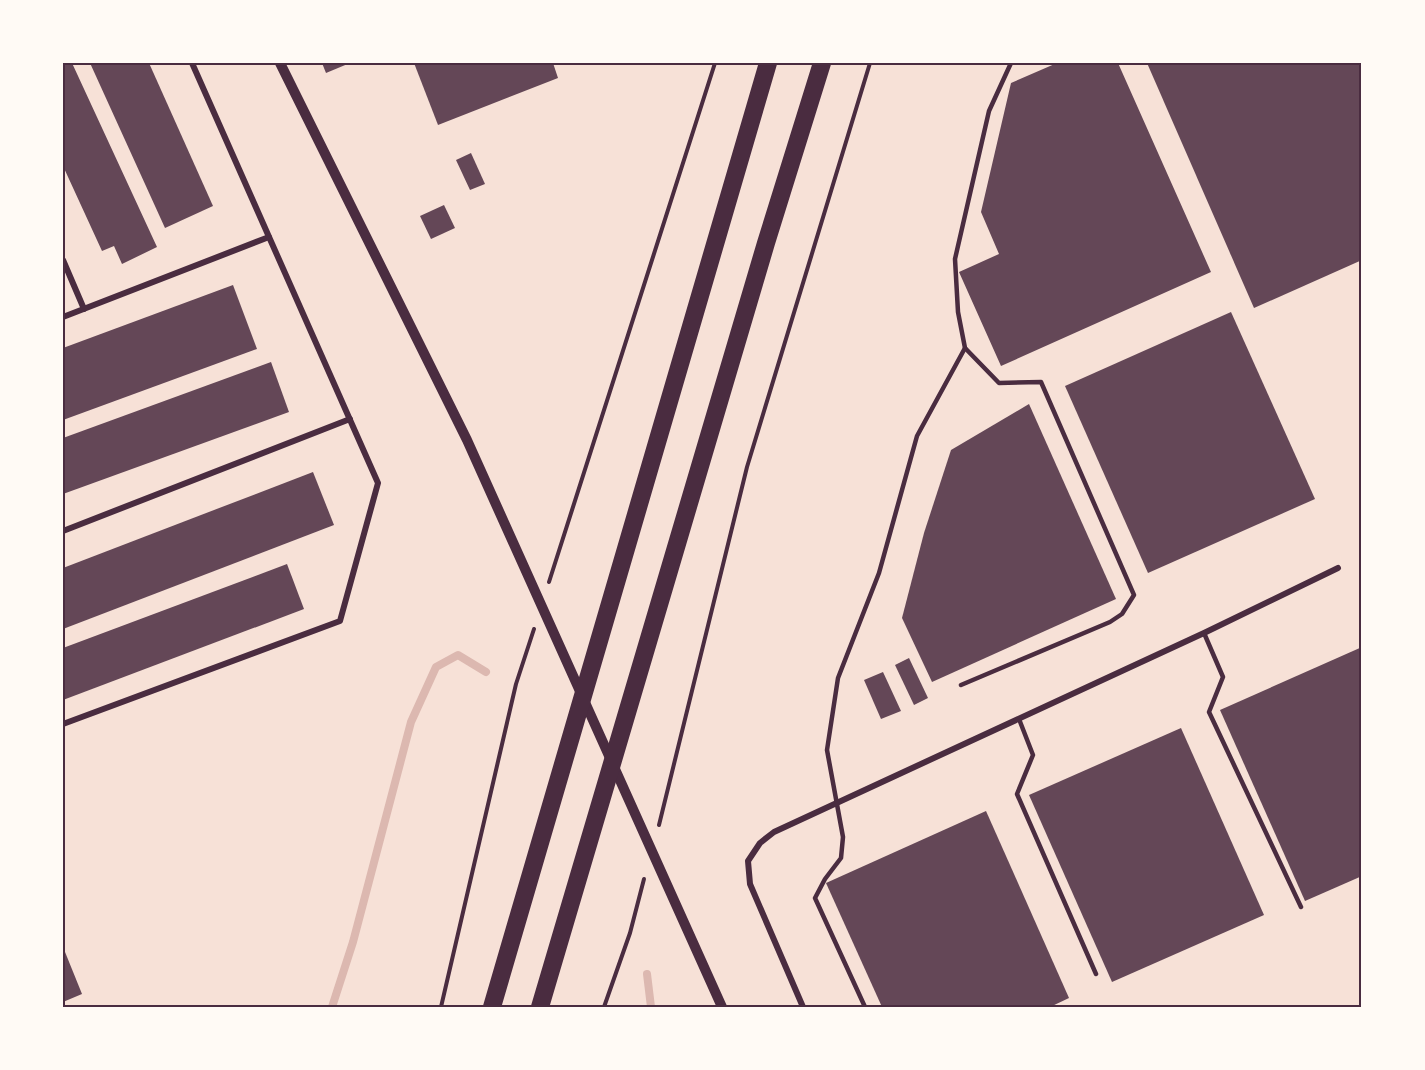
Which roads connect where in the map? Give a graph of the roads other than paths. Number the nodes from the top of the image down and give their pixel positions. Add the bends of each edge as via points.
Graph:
1 (192, 63) edge
2 (280, 63) edge
3 (768, 63) edge
4 (822, 63) edge
5 (1011, 63) edge
6 (269, 237) junction
7 (63, 260) edge
8 (84, 309) junction
9 (63, 317) edge
10 (965, 348) junction
11 (350, 419) junction
12 (63, 531) edge
13 (1338, 568) dead end
14 (1204, 633) junction
15 (961, 684) dead end
16 (1019, 719) junction
17 (63, 724) edge
18 (835, 803) junction
19 (1301, 907) dead end
20 (1096, 975) dead end
21 (492, 1007) edge
22 (540, 1007) edge
23 (722, 1007) edge
24 (803, 1007) edge
25 (865, 1007) edge

1 - 6 street
2 - 23 street via 467,440
3 - 21 highway
4 - 22 highway
5 - 10 lane via 989,111 955,259
6 - 8 street
6 - 11 street
7 - 8 street
8 - 9 street
10 - 15 lane via 999,383 1041,382 1134,595 1122,614 1110,622
10 - 18 lane via 916,436 879,573 838,678 826,750
11 - 12 street
11 - 17 street via 378,483 340,621
13 - 14 street
14 - 16 street
14 - 19 lane via 1222,676 1209,712
16 - 18 street
16 - 20 lane via 1033,755 1017,794
18 - 24 street via 774,832 760,843 748,861 750,884
18 - 25 lane via 843,837 841,858 815,898

